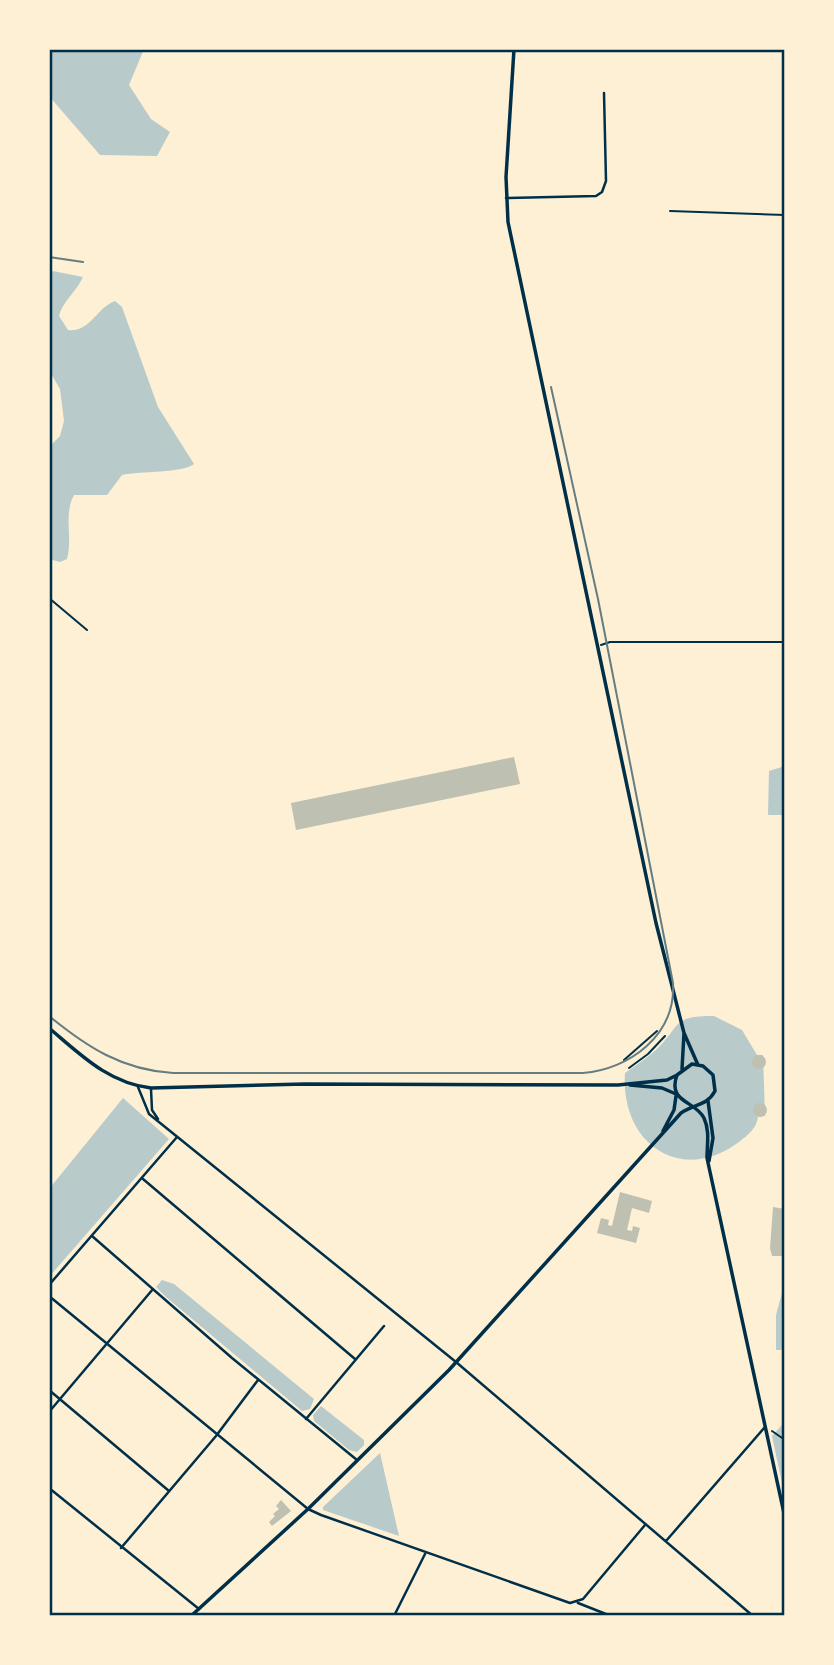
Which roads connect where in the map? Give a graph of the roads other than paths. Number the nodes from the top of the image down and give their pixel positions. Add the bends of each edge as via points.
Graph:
1 (514, 49) edge
2 (604, 93) dead end
3 (506, 198) junction
4 (670, 211) dead end
5 (785, 215) edge
6 (49, 598) edge
7 (87, 629) dead end
8 (49, 1028) edge
9 (684, 1032) junction
10 (698, 1065) junction
11 (682, 1069) junction
12 (677, 1075) junction
13 (628, 1084) junction
14 (138, 1087) junction
15 (151, 1088) junction
16 (676, 1094) junction
17 (708, 1101) junction
18 (693, 1106) junction
19 (160, 1122) junction
20 (663, 1131) junction
21 (177, 1137) junction
22 (709, 1162) junction
23 (142, 1179) junction
24 (92, 1236) junction
25 (49, 1285) edge
26 (154, 1289) junction
27 (49, 1296) edge
28 (384, 1326) dead end
29 (107, 1344) junction
30 (355, 1359) junction
31 (456, 1362) junction
32 (258, 1380) junction
33 (49, 1390) edge
34 (60, 1400) junction
35 (49, 1412) edge
36 (306, 1419) junction
37 (765, 1426) junction
38 (216, 1436) junction
39 (357, 1460) junction
40 (49, 1488) edge
41 (169, 1491) junction
42 (308, 1509) junction
43 (785, 1518) edge
44 (646, 1524) junction
45 (666, 1541) junction
46 (121, 1548) junction
47 (425, 1554) junction
48 (576, 1603) junction
49 (199, 1609) junction
50 (191, 1616) edge
51 (394, 1616) edge
52 (611, 1616) edge
53 (753, 1616) edge

1 - 3 street
2 - 3 street via 606,181 602,192 596,196
3 - 9 street via 659,936
4 - 5 lane
6 - 7 lane
8 - 14 street via 107,1074
9 - 10 street
9 - 11 street
10 - 11 street
10 - 17 street via 715,1080
11 - 12 street
12 - 13 street
12 - 16 street
13 - 15 street
13 - 16 street
14 - 15 street
14 - 19 street via 145,1110
15 - 19 street via 152,1110
16 - 18 street via 684,1104
16 - 20 street
17 - 18 street
17 - 22 street via 713,1133
18 - 20 street
18 - 22 street via 706,1124
19 - 21 street
20 - 31 street
21 - 23 street
21 - 31 street
22 - 37 street
23 - 24 street
23 - 30 street
24 - 25 street
24 - 26 street
26 - 29 street
26 - 32 street
27 - 29 street
28 - 30 street
29 - 34 street
29 - 38 street
30 - 36 street
31 - 39 street
31 - 44 street
32 - 36 street
32 - 38 street
33 - 34 street
34 - 35 street
34 - 41 street
36 - 39 street
37 - 43 street
37 - 45 street
38 - 41 street
38 - 42 street
39 - 42 street
40 - 46 street
41 - 46 street
42 - 47 street
42 - 49 street
44 - 45 street
44 - 48 street
45 - 53 street
46 - 49 street
47 - 48 street
47 - 51 street
48 - 52 street
49 - 50 street

